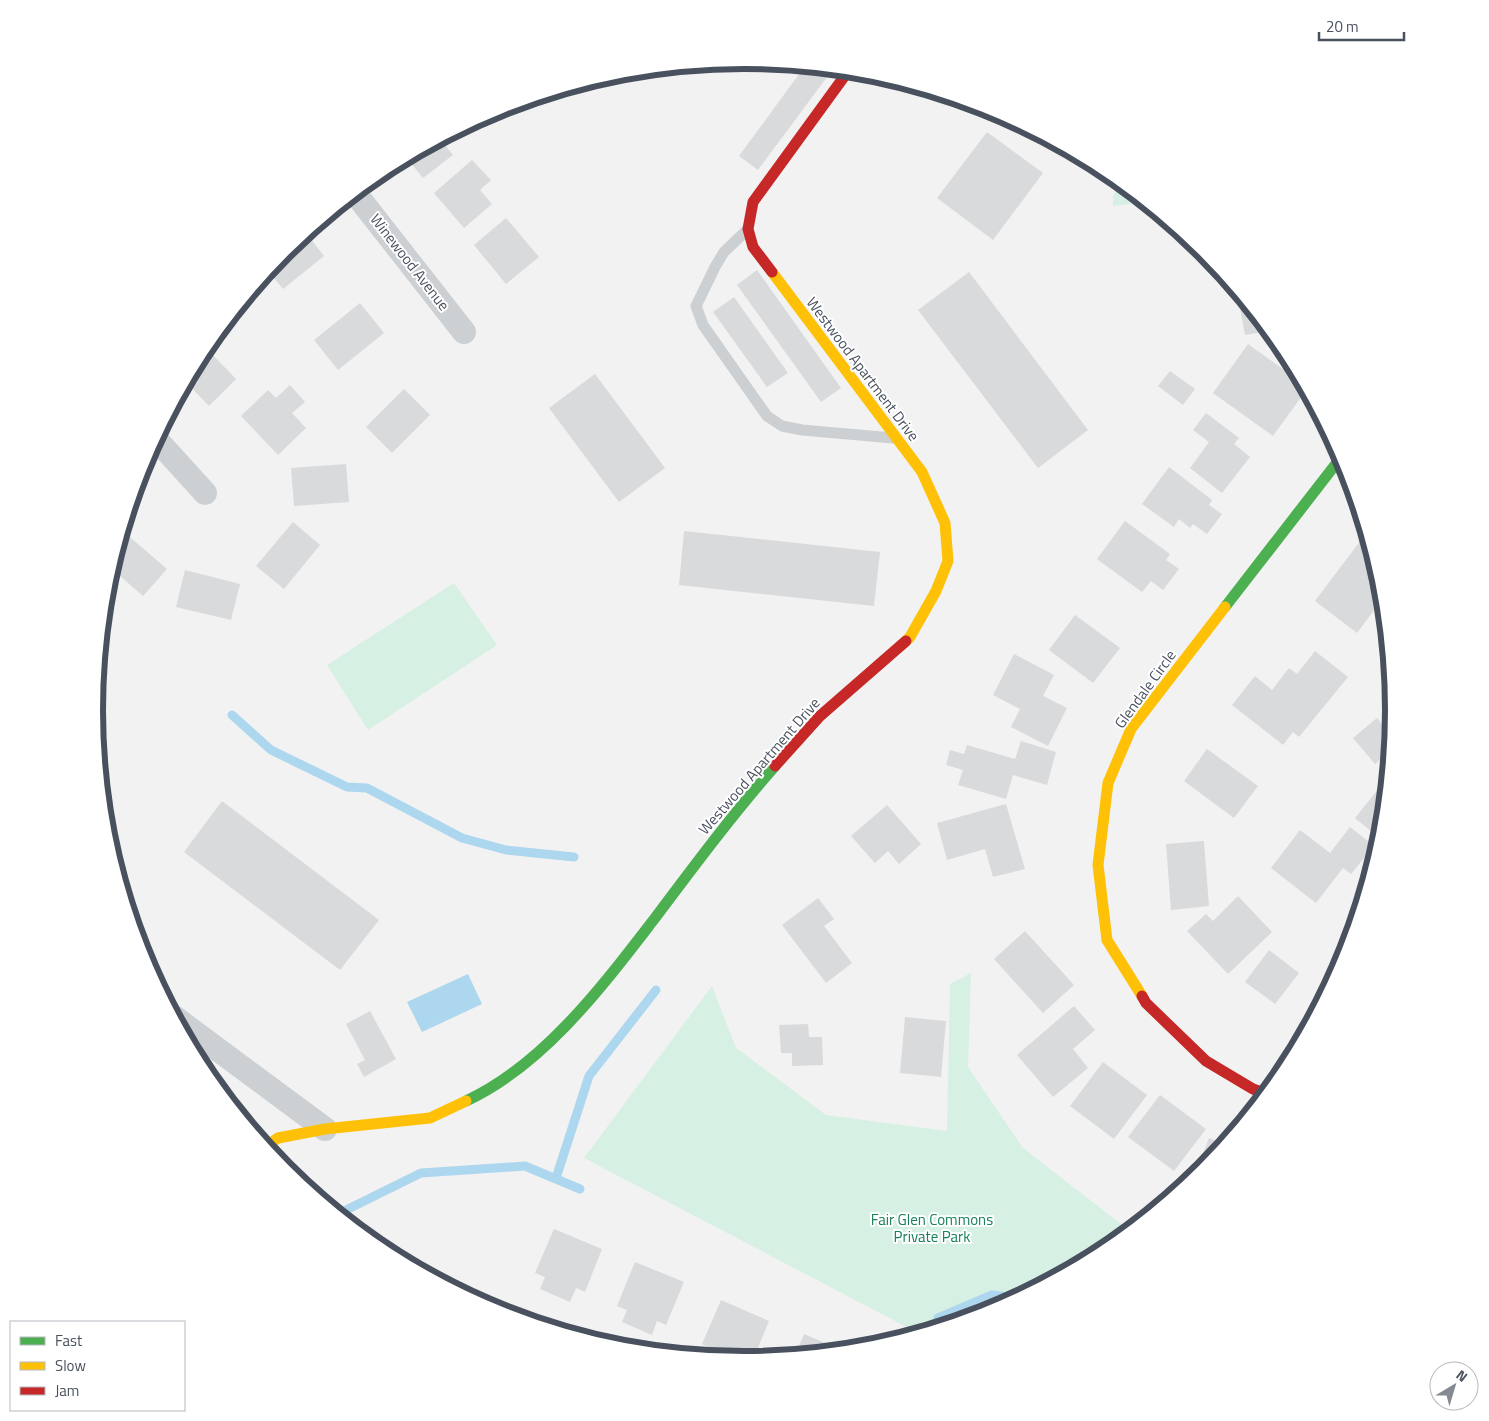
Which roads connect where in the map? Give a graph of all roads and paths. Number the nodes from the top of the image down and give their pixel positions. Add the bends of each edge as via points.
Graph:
1 (844, 77) edge
2 (359, 198) edge
3 (748, 229) junction
4 (464, 332) dead end
5 (896, 438) junction
6 (161, 445) edge
7 (1336, 463) edge
8 (205, 493) dead end
9 (186, 1026) edge
10 (1261, 1092) edge
11 (325, 1129) junction
12 (271, 1143) edge

1 - 3 street via 753,202
2 - 4 street, Winewood Avenue
3 - 5 street, Westwood Apartment Drive via 753,247
3 - 5 lane via 724,252 696,306 703,325 727,361 767,416 782,426
5 - 11 street, Westwood Apartment Drive via 922,472 945,523 948,561 936,591 910,637 820,716 738,808 601,988 541,1050 488,1091 430,1118
6 - 8 street
7 - 10 street, Glendale Circle via 1131,730 1108,784 1098,865 1107,940 1146,1003 1206,1061
9 - 11 street
11 - 12 street, Westwood Apartment Drive via 278,1138

